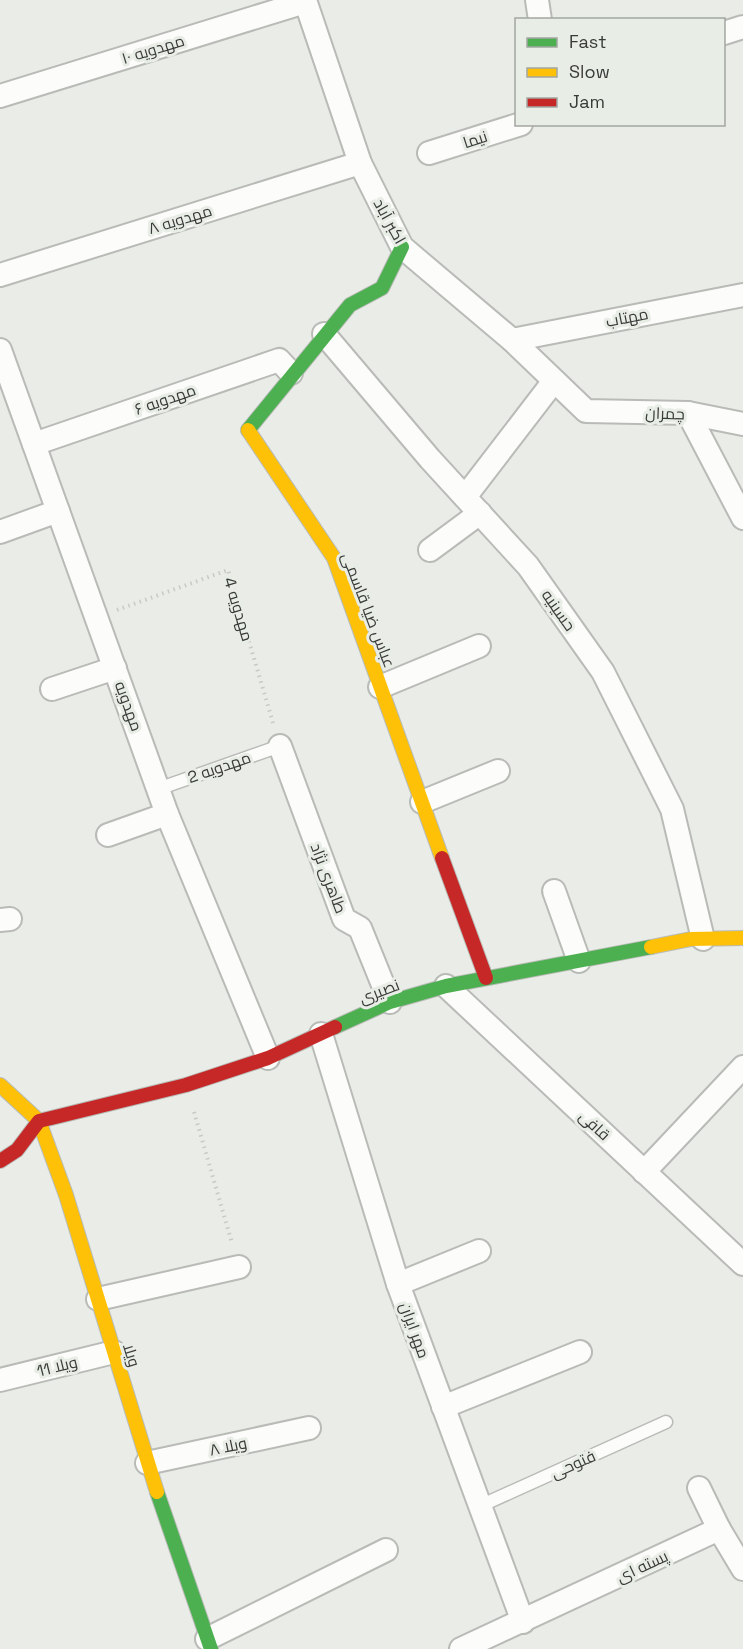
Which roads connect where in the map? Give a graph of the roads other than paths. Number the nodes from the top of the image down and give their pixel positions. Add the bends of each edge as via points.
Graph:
1 (537, 0) edge
2 (305, 1) edge
3 (540, 18) edge
4 (743, 27) edge
5 (725, 32) edge
6 (0, 96) edge
7 (515, 126) edge
8 (429, 153) dead end
9 (360, 164) junction
10 (402, 247) junction
11 (0, 275) edge
12 (743, 295) edge
13 (324, 334) junction
14 (512, 340) junction
15 (0, 350) edge
16 (291, 373) junction
17 (554, 381) junction
18 (586, 411) joint
19 (688, 414) junction
20 (743, 424) edge
21 (34, 444) junction
22 (473, 505) junction
23 (58, 511) junction
24 (743, 518) edge
25 (0, 532) edge
26 (430, 550) dead end
27 (479, 646) dead end
28 (115, 668) junction
29 (380, 687) junction
30 (52, 689) dead end
31 (280, 746) joint
32 (498, 771) dead end
33 (158, 789) junction
34 (422, 802) junction
35 (167, 814) junction
36 (108, 835) dead end
37 (554, 891) dead end
38 (743, 938) edge
39 (703, 939) junction
40 (579, 961) junction
41 (486, 978) junction
42 (446, 986) junction
43 (390, 1002) junction
44 (321, 1034) junction
45 (268, 1058) junction
46 (743, 1067) edge
47 (0, 1085) edge
48 (39, 1121) junction
49 (0, 1161) edge
50 (644, 1172) junction
51 (479, 1251) dead end
52 (743, 1264) edge
53 (239, 1267) road end
54 (398, 1284) junction
55 (98, 1299) junction
56 (114, 1352) junction
57 (580, 1352) dead end
58 (0, 1380) edge
59 (443, 1407) junction
60 (666, 1422) dead end
61 (309, 1428) dead end
62 (147, 1463) junction
63 (699, 1488) dead end
64 (480, 1506) junction
65 (719, 1529) junction
66 (386, 1550) dead end
67 (743, 1569) edge
68 (523, 1622) junction
69 (209, 1644) edge
70 (461, 1649) edge

1 - 3 street
2 - 6 street, مهدویه ۱۰
2 - 9 street, اکبر آباد
4 - 5 street
7 - 8 street, نیما
9 - 10 street, اکبر آباد
9 - 11 street, مهدویه ۸
10 - 13 street, عباس ضیا قاسمی via 382,288 350,304
10 - 14 street, اکبر آباد
12 - 14 street, مهتاب
13 - 16 street, عباس ضیا قاسمی
13 - 22 street, حسینیه
14 - 17 street, اکبر آباد
15 - 21 street, مهدویه
16 - 21 street, مهدویه ۶ via 279,360
16 - 29 street, عباس ضیا قاسمی via 248,429 334,558
17 - 18 street, اکبر آباد
17 - 22 street
18 - 19 street, چمران
19 - 20 street, چمران
19 - 24 street
21 - 23 street, مهدویه
22 - 26 street
22 - 39 street, حسینیه via 528,566 603,672 672,809
23 - 25 street
23 - 28 street, مهدویه
27 - 29 street
28 - 30 street
28 - 33 street, مهدویه
29 - 34 street, عباس ضیا قاسمی
31 - 33 lane, مهدویه 2
31 - 43 street, طاهری نژاد via 344,919 360,928
32 - 34 street
33 - 35 street, مهدویه
34 - 41 street, عباس ضیا قاسمی
35 - 36 street
35 - 45 street, مهدویه
37 - 40 street
38 - 39 street, نصیری
39 - 40 street, نصیری
40 - 41 street, نصیری
41 - 42 street, نصیری
42 - 43 street, نصیری
42 - 50 street, قافی
43 - 44 street, نصیری
44 - 45 street, نصیری
44 - 54 street, مهر ایران
45 - 48 street, نصیری via 186,1085
46 - 50 street
47 - 48 street, ویلا
48 - 49 street via 17,1150
48 - 55 street, ویلا
50 - 52 street, قافی
51 - 54 street
53 - 55 street
54 - 59 street, مهر ایران
55 - 56 street, ویلا
56 - 58 street, ویلا 11
56 - 62 street, ویلا
57 - 59 street
59 - 64 street, مهر ایران
60 - 64 lane, فتوحی
61 - 62 street, ویلا ۸
62 - 69 street, ویلا
63 - 65 street
64 - 68 street, مهر ایران
65 - 67 street
65 - 68 street, پسته ای
66 - 69 street
68 - 70 street, پسته ای

